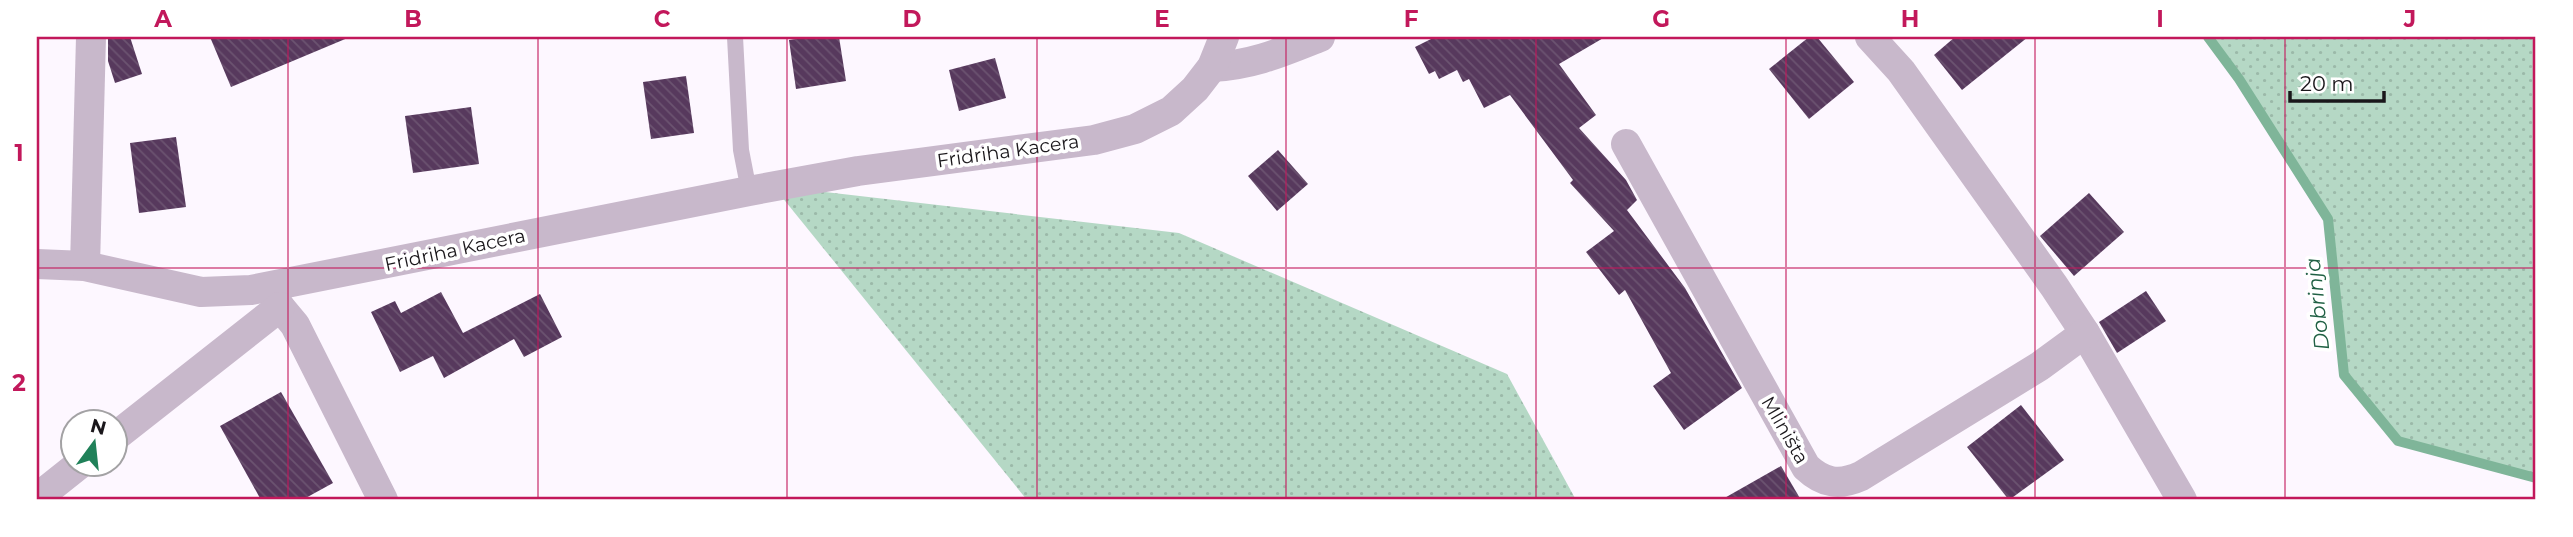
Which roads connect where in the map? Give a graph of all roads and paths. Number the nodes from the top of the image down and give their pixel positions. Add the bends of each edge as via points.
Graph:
1 (91, 37) edge
2 (736, 37) edge
3 (1224, 37) edge
4 (1320, 37) edge
5 (1870, 37) edge
6 (1212, 66) junction
7 (1626, 144) dead end
8 (749, 191) junction
9 (37, 264) edge
10 (85, 266) junction
11 (282, 296) junction
12 (2085, 333) junction
13 (130, 424) edge
14 (64, 477) edge
15 (37, 498) edge
16 (383, 500) edge
17 (2182, 500) edge

1 - 10 street
2 - 8 lane via 741,150
3 - 6 street, Fridriha Kacera
4 - 6 street via 1258,61
5 - 12 street via 1901,71
6 - 8 street, Fridriha Kacera via 1171,111 1135,129 1094,140 858,171
7 - 12 street, Mliništa via 1805,467 1817,477 1848,482 2040,366
8 - 11 street, Fridriha Kacera
9 - 10 street, Fridriha Kacera
10 - 11 street, Fridriha Kacera via 201,292 251,290
11 - 13 street
11 - 16 street
12 - 17 street
14 - 15 street

